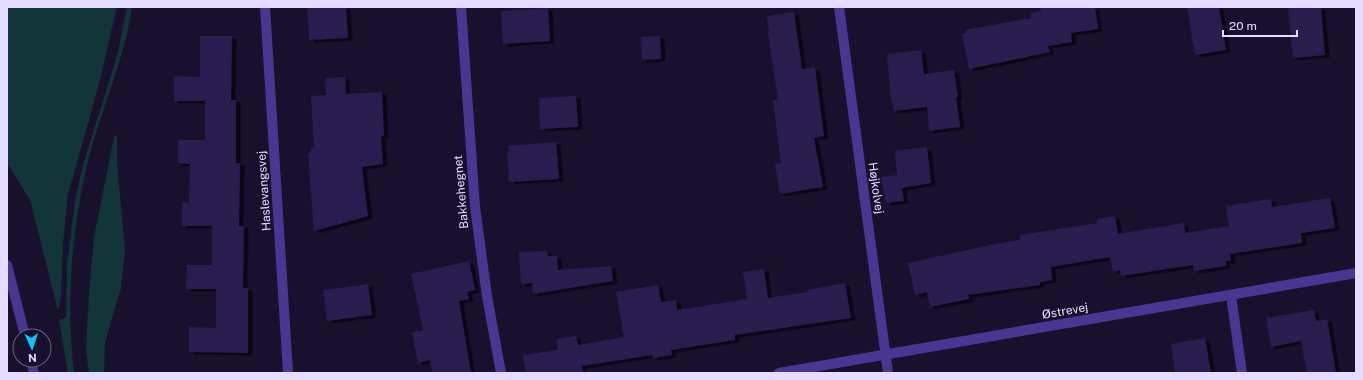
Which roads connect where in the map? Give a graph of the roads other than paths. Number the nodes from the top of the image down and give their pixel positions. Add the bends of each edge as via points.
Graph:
1 (265, 7) edge
2 (461, 7) edge
3 (839, 7) edge
4 (7, 265) edge
5 (1356, 273) edge
6 (1231, 296) junction
7 (23, 328) edge
8 (885, 354) junction
9 (288, 373) edge
10 (501, 373) edge
11 (779, 373) edge
12 (888, 373) edge
13 (1242, 373) edge

1 - 9 street, Haslevangsvej
2 - 10 street, Bakkehegnet via 475,207
3 - 8 street, Højkolvej
4 - 7 street
5 - 6 street, Østrevej
6 - 8 street, Østrevej
6 - 13 street
8 - 11 street, Østrevej
8 - 12 street, Højkolvej

